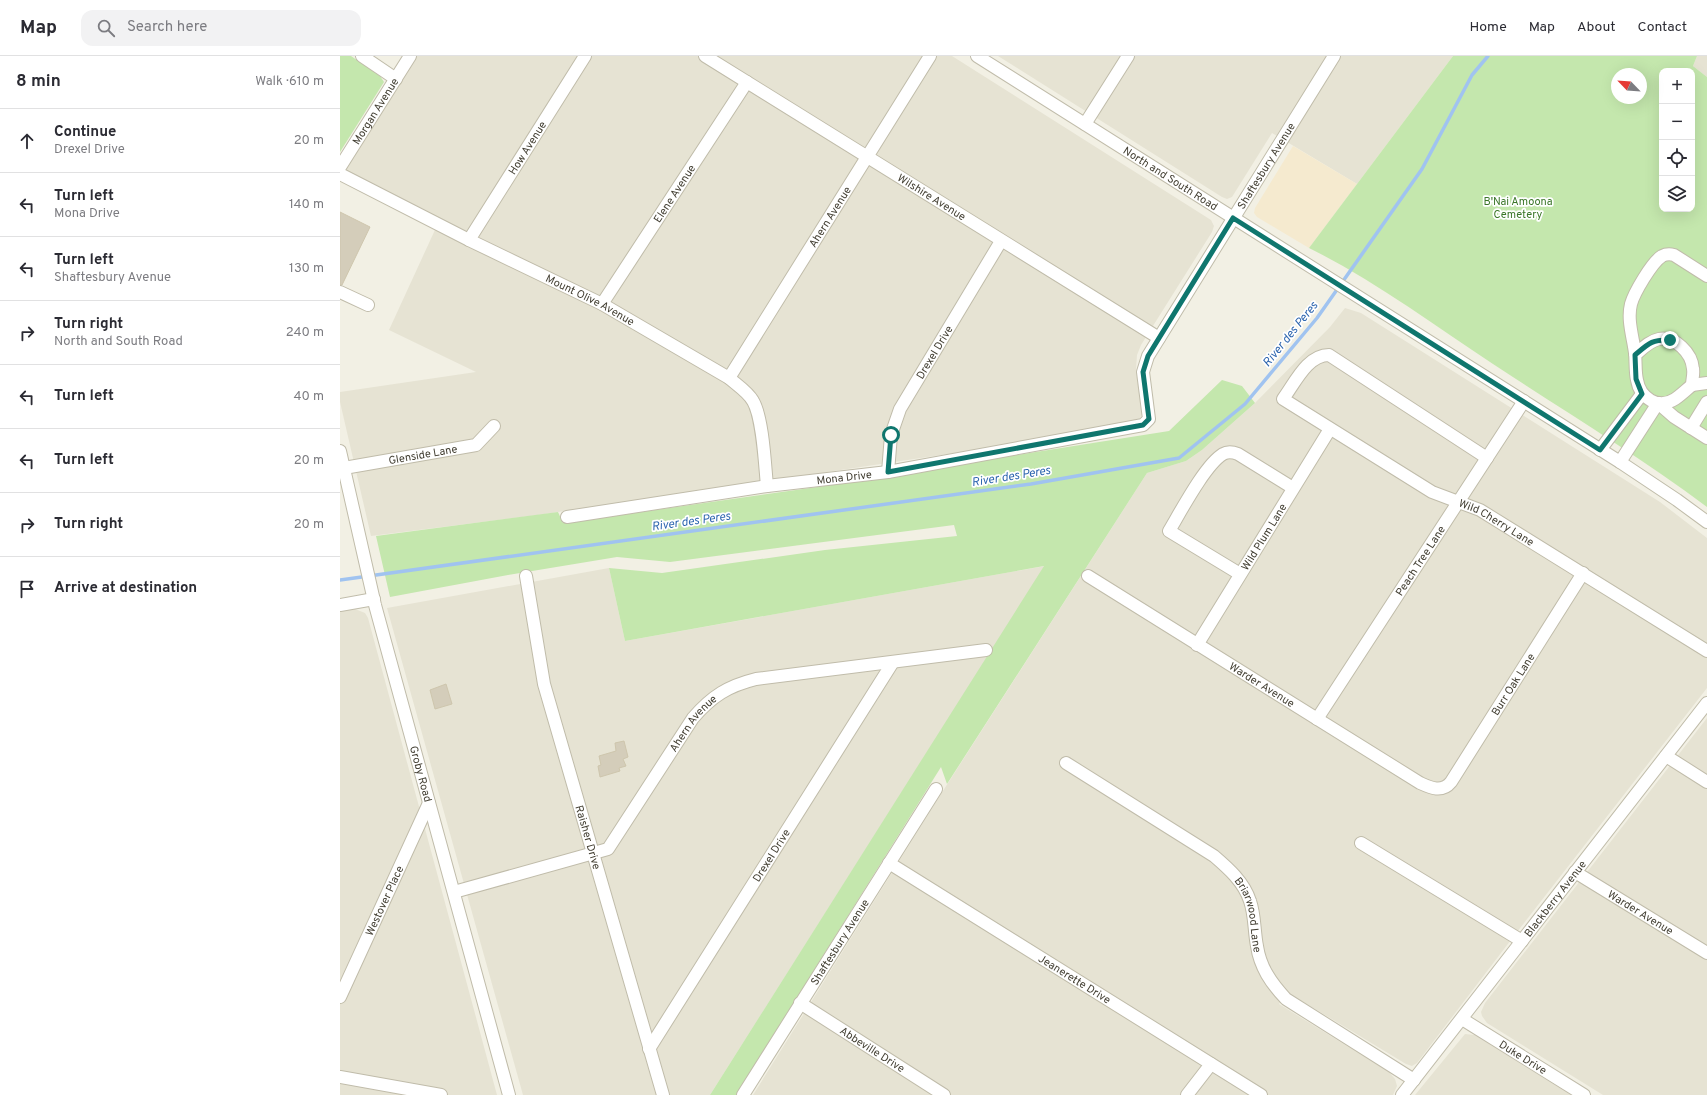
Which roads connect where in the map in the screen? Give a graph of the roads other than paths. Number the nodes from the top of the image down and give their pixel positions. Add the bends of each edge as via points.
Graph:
1 (410, 56) edge
2 (585, 56) edge
3 (705, 56) edge
4 (930, 56) edge
5 (977, 56) edge
6 (1128, 56) edge
7 (1334, 56) edge
8 (367, 57) edge
9 (396, 79) junction
10 (747, 82) junction
11 (1085, 124) junction
12 (867, 157) junction
13 (340, 167) edge
14 (340, 174) edge
15 (1233, 218) junction
16 (469, 240) junction
17 (1002, 241) junction
18 (1707, 276) edge
19 (340, 292) edge
20 (602, 304) junction
21 (368, 305) dead end
22 (1159, 338) junction
23 (1635, 355) junction
24 (728, 378) junction
25 (1707, 383) edge
26 (1692, 385) junction
27 (1642, 394) junction
28 (1524, 401) junction
29 (1707, 402) edge
30 (1658, 403) junction
31 (1143, 425) joint
32 (494, 426) dead end
33 (1690, 428) junction
34 (1330, 429) junction
35 (1707, 438) edge
36 (1600, 450) junction
37 (340, 451) edge
38 (1487, 458) junction
39 (1620, 462) junction
40 (344, 468) junction
41 (888, 472) junction
42 (767, 486) junction
43 (1293, 488) junction
44 (1458, 502) junction
45 (567, 517) dead end
46 (1707, 522) edge
47 (1582, 573) junction
48 (1240, 574) junction
49 (526, 576) dead end
50 (1088, 576) dead end
51 (372, 595) junction
52 (340, 605) edge
53 (1197, 645) junction
54 (986, 650) dead end
55 (1707, 651) edge
56 (893, 662) junction
57 (1707, 703) edge
58 (1317, 719) junction
59 (1666, 756) junction
60 (1066, 763) dead end
61 (1707, 782) edge
62 (936, 789) dead end
63 (1438, 789) joint
64 (429, 804) junction
65 (1361, 843) dead end
66 (595, 854) junction
67 (889, 863) junction
68 (1575, 872) junction
69 (454, 892) junction
70 (1522, 941) junction
71 (1707, 953) edge
72 (340, 997) edge
73 (800, 1003) junction
74 (1462, 1019) junction
75 (649, 1049) junction
76 (1211, 1064) junction
77 (340, 1077) edge
78 (1414, 1080) junction
79 (441, 1095) edge
80 (509, 1095) edge
81 (663, 1095) edge
82 (743, 1095) edge
83 (944, 1095) edge
84 (1187, 1095) edge
85 (1261, 1095) edge
86 (1402, 1095) edge
87 (1584, 1095) edge

1 - 9 street, Morgan Avenue
2 - 16 street, How Avenue
3 - 10 street, Wilshire Avenue
4 - 12 street, Ahern Avenue
5 - 11 street, North and South Road
6 - 11 street
7 - 15 street, Shaftesbury Avenue
8 - 9 street
9 - 13 street, Morgan Avenue
10 - 12 street, Wilshire Avenue
10 - 20 street, Elene Avenue
11 - 15 street, North and South Road
12 - 17 street, Wilshire Avenue
12 - 24 street, Ahern Avenue
14 - 16 street, Mount Olive Avenue
15 - 22 street, Shaftesbury Avenue
15 - 28 street, North and South Road
16 - 20 street, Mount Olive Avenue
17 - 22 street, Wilshire Avenue
17 - 41 street, Drexel Drive via 900,409 891,435
18 - 23 street via 1669,254 1656,262 1634,294 1631,304
19 - 21 street
20 - 24 street, Mount Olive Avenue
22 - 31 street, Shaftesbury Avenue via 1148,356 1143,372 1149,419
23 - 26 street via 1650,342 1659,339 1670,340 1685,350 1691,359 1694,369
23 - 27 street via 1636,379
24 - 42 street, Mount Olive Avenue via 754,402 763,444
25 - 26 street
26 - 30 street via 1676,399
27 - 30 street
27 - 36 street
28 - 36 street, North and South Road
28 - 38 street, Peach Tree Lane
29 - 33 street
30 - 33 street
30 - 39 street
31 - 41 street, Mona Drive
32 - 40 street, Glenside Lane via 476,445
33 - 35 street
34 - 38 street, Wild Cherry Lane via 1284,399 1307,365 1322,355 1329,355
34 - 43 street, Wild Plum Lane
34 - 44 street, Wild Cherry Lane via 1432,492
36 - 39 street, North and South Road
37 - 40 street, Groby Road
38 - 44 street, Peach Tree Lane
39 - 46 street, North and South Road
40 - 51 street, Groby Road
41 - 42 street, Mona Drive
42 - 45 street, Mona Drive
43 - 48 street, Wild Plum Lane
43 - 48 street via 1238,454 1224,453 1209,467 1169,531
44 - 47 street, Wild Cherry Lane via 1480,510
44 - 58 street, Peach Tree Lane
47 - 55 street, Wild Cherry Lane
47 - 63 street, Burr Oak Lane via 1451,782 1448,786
48 - 53 street, Wild Plum Lane
49 - 66 street, Raisher Drive via 544,684
50 - 53 street, Warder Avenue
51 - 52 street
51 - 64 street, Groby Road
53 - 58 street, Warder Avenue
54 - 56 street, Ahern Avenue
56 - 66 street, Ahern Avenue via 756,679 722,692 705,704 693,718 608,849
56 - 75 street, Drexel Drive
57 - 59 street, Blackberry Avenue
58 - 63 street, Warder Avenue via 1420,783
59 - 61 street
59 - 68 street, Blackberry Avenue
60 - 78 street, Briarwood Lane via 1214,856 1229,869 1250,900 1257,947 1262,964 1276,989 1286,999
62 - 67 street, Shaftesbury Avenue
64 - 69 street, Groby Road
64 - 72 street, Westover Place
65 - 70 street
66 - 69 street, Ahern Avenue
66 - 75 street, Raisher Drive
67 - 73 street, Shaftesbury Avenue
67 - 76 street, Jeanerette Drive
68 - 70 street, Blackberry Avenue
68 - 71 street, Warder Avenue
69 - 80 street, Groby Road
70 - 74 street, Blackberry Avenue
73 - 82 street, Shaftesbury Avenue
73 - 83 street, Abbeville Drive
74 - 78 street, Blackberry Avenue
74 - 87 street, Duke Drive
75 - 81 street, Raisher Drive
76 - 84 street
76 - 85 street, Jeanerette Drive
77 - 79 street
78 - 86 street, Blackberry Avenue

